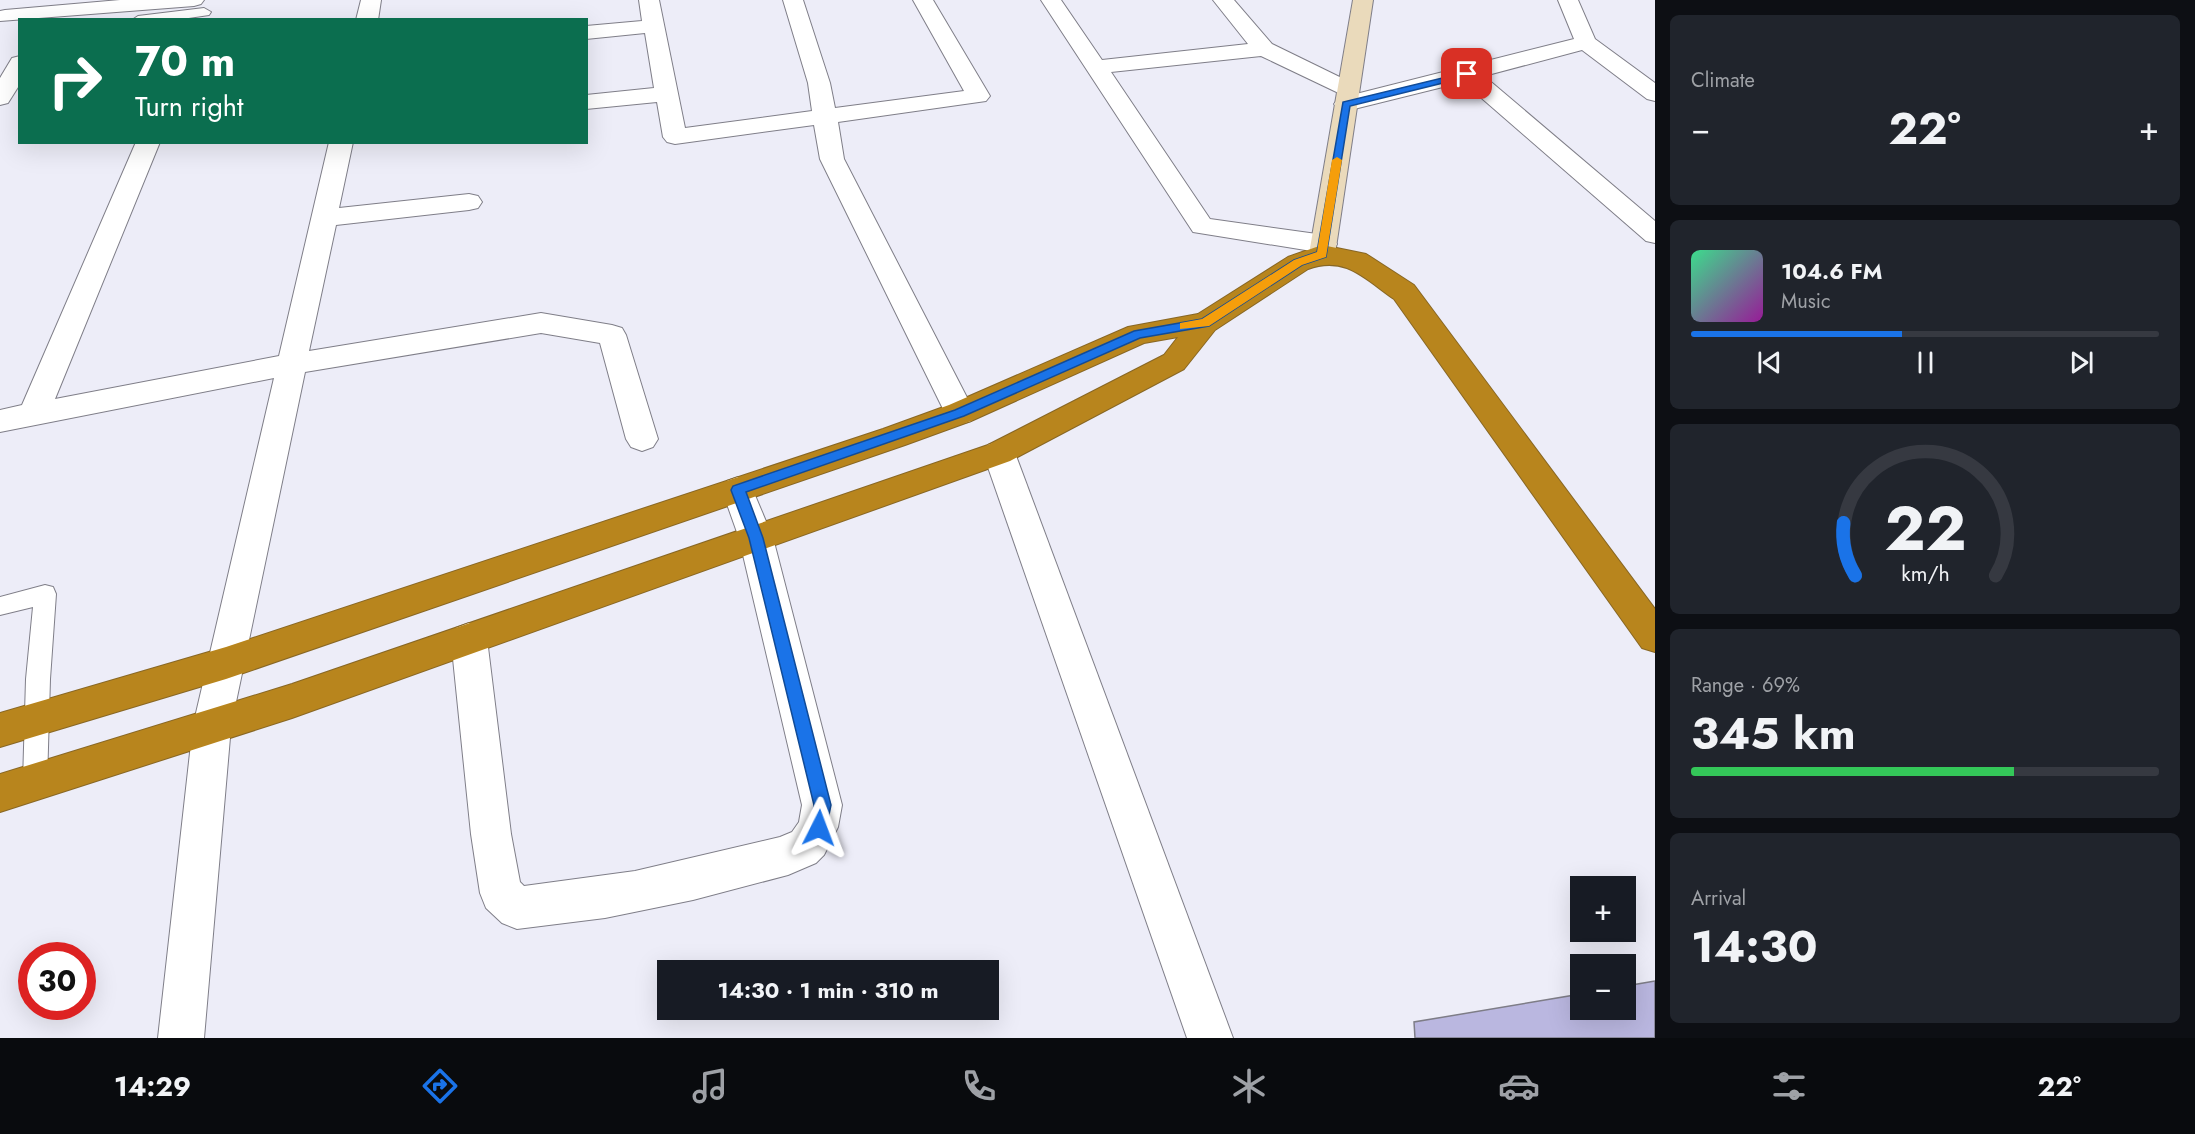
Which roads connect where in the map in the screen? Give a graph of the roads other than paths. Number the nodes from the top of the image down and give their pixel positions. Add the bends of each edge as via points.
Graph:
1 (371, 0) edge
2 (649, 0) edge
3 (793, 0) edge
4 (922, 0) edge
5 (1051, 0) edge
6 (1223, 0) edge
7 (1363, 0) edge
8 (1568, 0) edge
9 (202, 8) edge
10 (42, 11) edge
11 (2, 17) edge
12 (149, 18) edge
13 (367, 18) edge
14 (654, 26) junction
15 (588, 33) edge
16 (1586, 42) junction
17 (1264, 49) junction
18 (18, 66) edge
19 (1097, 67) junction
20 (1467, 74) junction
21 (667, 94) junction
22 (1655, 94) edge
23 (1347, 97) junction
24 (0, 98) edge
25 (588, 102) edge
26 (824, 116) junction
27 (147, 144) edge
28 (340, 144) edge
29 (469, 202) dead end
30 (324, 218) junction
31 (1655, 235) edge
32 (1323, 249) junction
33 (1205, 323) junction
34 (292, 363) junction
35 (960, 413) junction
36 (33, 415) junction
37 (0, 421) edge
38 (894, 437) junction
39 (642, 439) dead end
40 (999, 453) junction
41 (922, 480) junction
42 (738, 490) junction
43 (756, 538) junction
44 (0, 606) edge
45 (1655, 637) edge
46 (469, 639) junction
47 (226, 663) junction
48 (36, 719) junction
49 (212, 726) junction
50 (0, 730) edge
51 (35, 782) junction
52 (0, 793) edge
53 (182, 1038) edge
54 (1210, 1038) edge

1 - 13 street
2 - 14 street
3 - 26 street via 819,83
4 - 26 street via 978,96
5 - 19 street
6 - 17 street
7 - 23 street
8 - 16 street
9 - 10 street
9 - 12 lane
10 - 11 street
14 - 15 street
14 - 21 street
16 - 20 street
16 - 22 street
17 - 19 street
17 - 23 street
18 - 24 street
19 - 32 street via 1202,226
20 - 23 street
20 - 31 street
21 - 25 street
21 - 26 street via 675,137
23 - 32 street
26 - 35 street via 832,159
27 - 36 street
28 - 30 street
29 - 30 street
30 - 34 street
32 - 33 highway
32 - 45 highway via 1356,260 1404,292
33 - 35 highway via 1138,334
33 - 40 highway via 1174,362
34 - 36 street
34 - 39 street via 541,322 612,335
34 - 47 street
35 - 38 highway
36 - 37 street
38 - 41 highway
38 - 42 highway
40 - 41 highway
40 - 54 street
41 - 43 highway
42 - 43 street
42 - 47 highway
43 - 46 highway
43 - 46 street via 822,805 819,828 804,848 773,859 669,887 517,908 501,893 490,834
44 - 48 lane via 45,594
46 - 49 highway
47 - 48 highway
47 - 49 street
48 - 50 highway
48 - 51 lane
49 - 51 highway
49 - 53 street
51 - 52 highway

